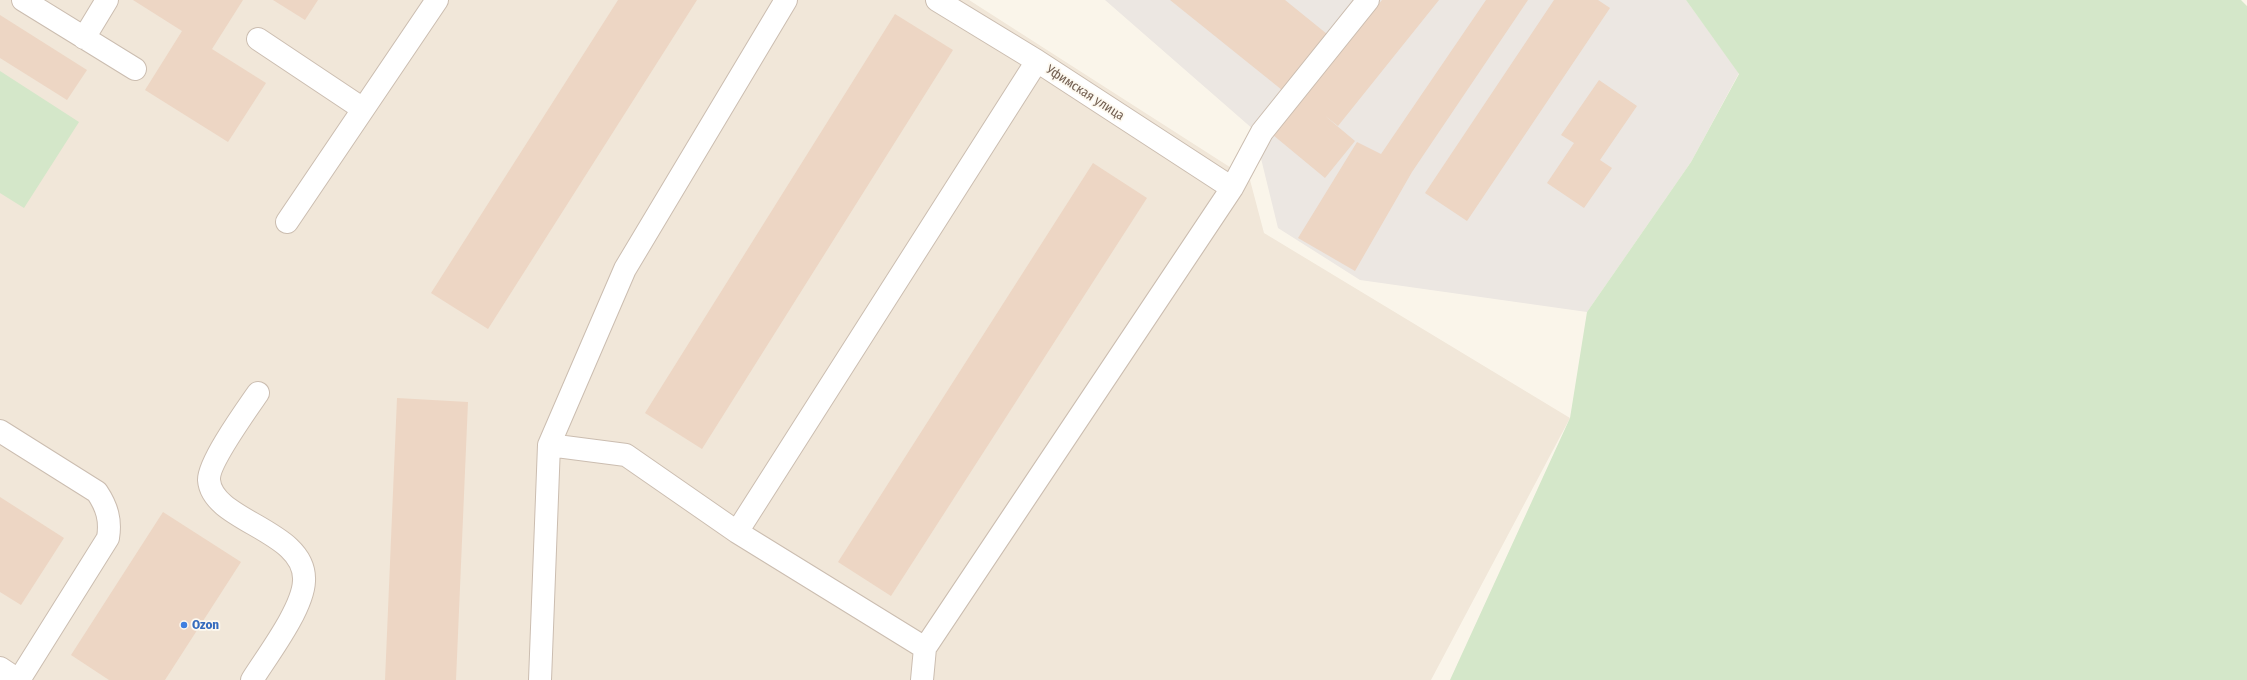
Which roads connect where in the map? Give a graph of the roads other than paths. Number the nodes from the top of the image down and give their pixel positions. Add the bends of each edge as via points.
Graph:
1 (23, 0) edge
2 (108, 0) edge
3 (437, 0) edge
4 (786, 0) edge
5 (937, 0) edge
6 (1368, 0) edge
7 (84, 38) junction
8 (258, 39) dead end
9 (1037, 61) junction
10 (135, 69) dead end
11 (363, 109) junction
12 (1232, 188) junction
13 (287, 222) dead end
14 (258, 393) dead end
15 (0, 431) edge
16 (549, 445) junction
17 (737, 532) junction
18 (925, 648) junction
19 (0, 668) edge
20 (18, 680) edge
21 (252, 680) edge
22 (540, 680) edge
23 (922, 680) edge

1 - 7 street
2 - 7 street
3 - 11 street
4 - 16 street via 625,269
5 - 9 street, Уфимская улица
6 - 12 street via 1262,132
7 - 10 street
8 - 11 street
9 - 12 street, Уфимская улица
9 - 17 street
11 - 13 street
12 - 18 street
14 - 21 street via 213,464 209,479 213,493 224,504 280,540 299,559 305,581 297,608
15 - 20 street via 97,492 105,503 110,521 108,538
16 - 17 street via 626,455
16 - 22 street
17 - 18 street
18 - 23 street
19 - 20 street

